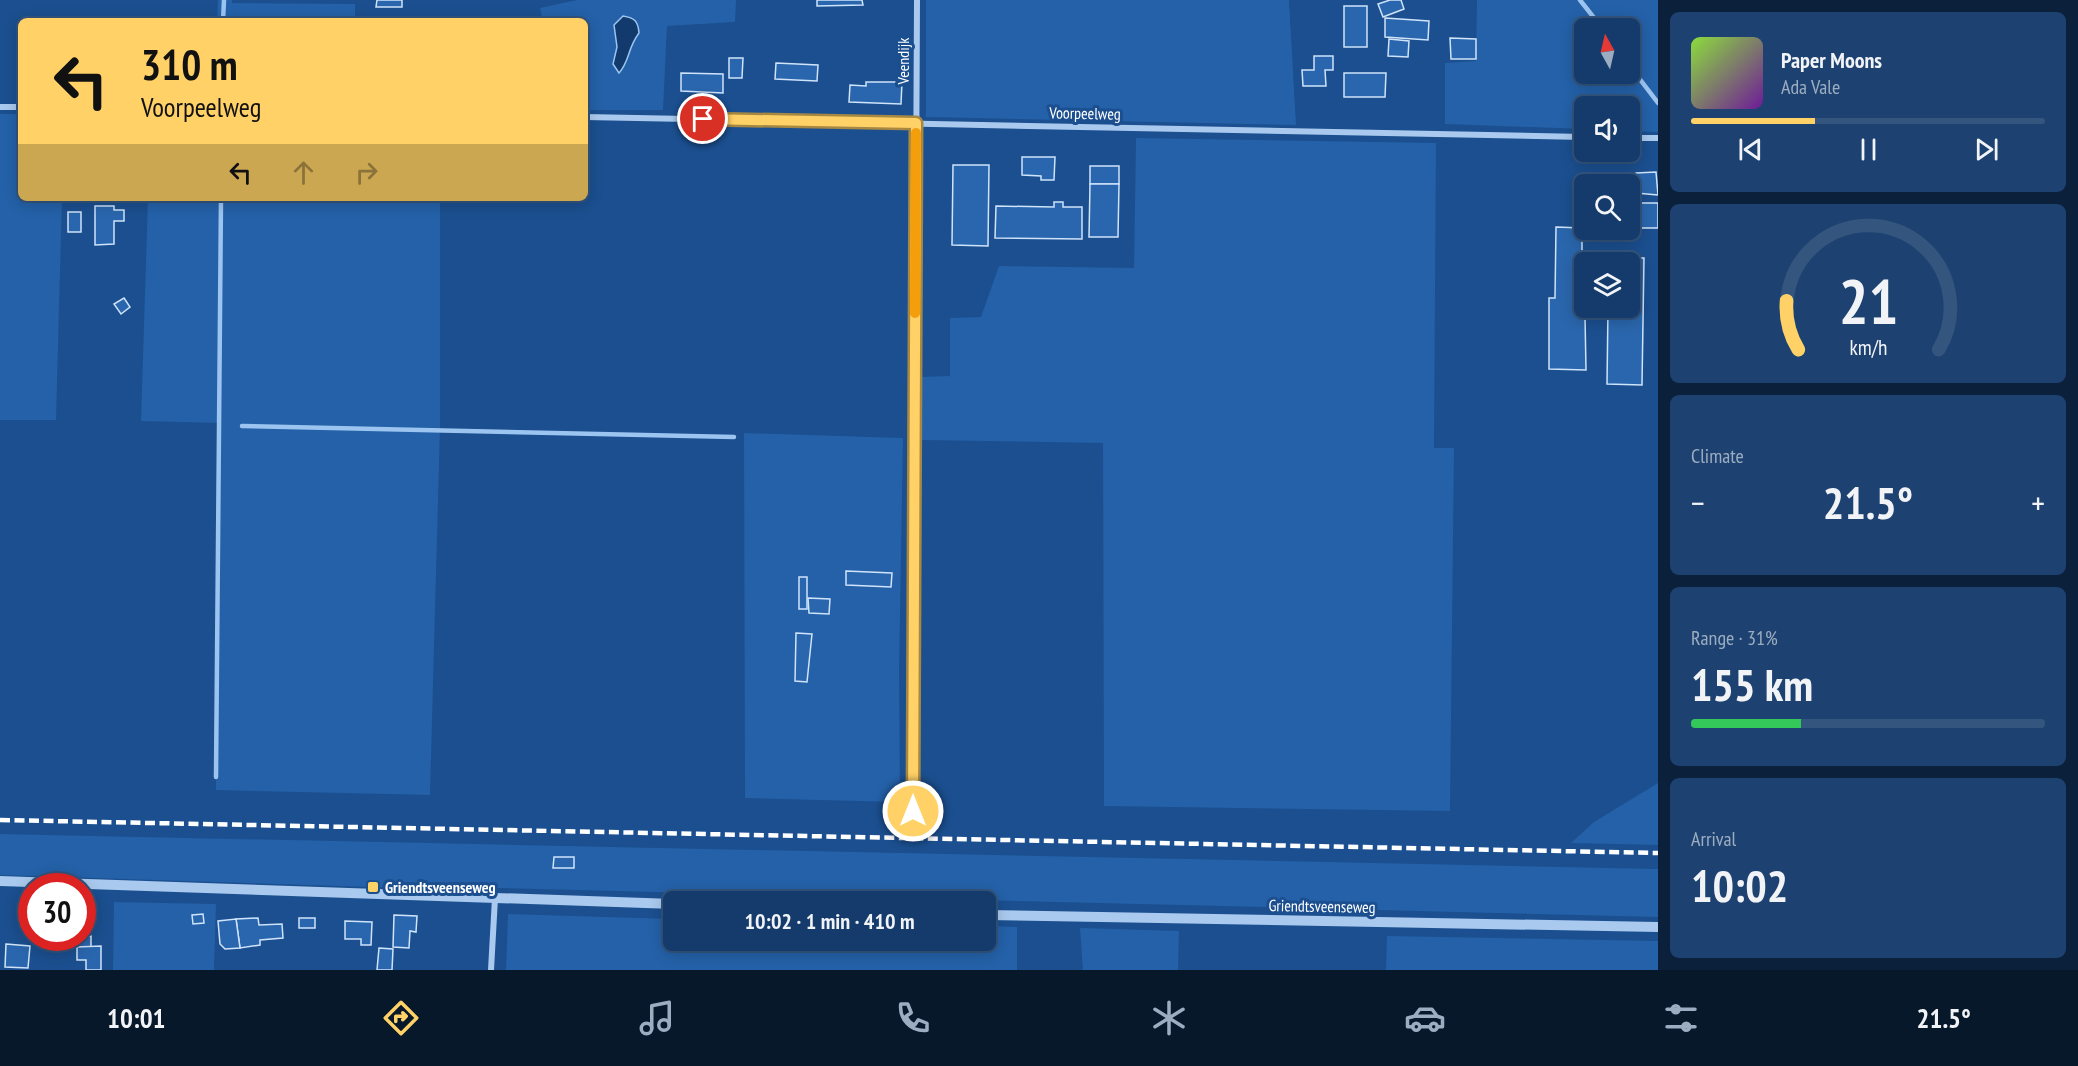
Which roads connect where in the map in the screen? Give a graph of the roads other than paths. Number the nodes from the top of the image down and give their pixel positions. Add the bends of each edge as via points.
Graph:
1 (917, 0) edge
2 (0, 107) edge
3 (18, 107) edge
4 (588, 117) edge
5 (916, 123) junction
6 (1574, 137) edge
7 (1640, 138) edge
8 (1658, 138) edge
9 (913, 811) dead end
10 (0, 881) edge
11 (495, 898) junction
12 (663, 904) edge
13 (996, 915) edge
14 (1658, 927) edge
15 (491, 970) edge

1 - 5 street, Veendijk
2 - 3 street
4 - 5 street, Voorpeelweg
5 - 6 street, Voorpeelweg
5 - 9 street, Veendijk
7 - 8 street
10 - 11 street
11 - 12 street
11 - 15 street
13 - 14 street, Griendtsveenseweg

